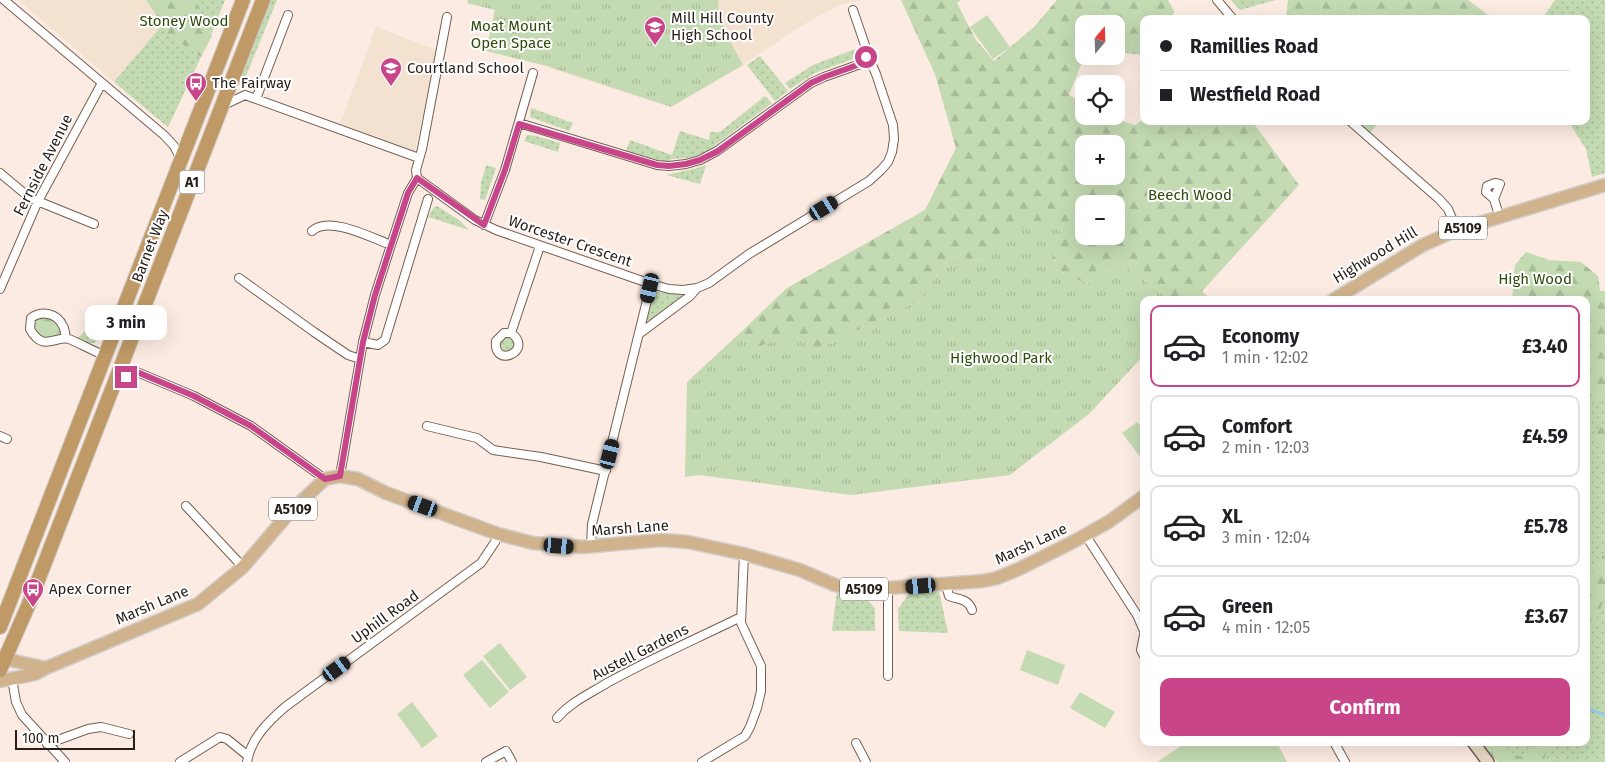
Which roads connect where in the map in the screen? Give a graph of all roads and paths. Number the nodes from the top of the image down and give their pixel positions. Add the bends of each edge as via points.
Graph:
1 (4, 0) edge
2 (243, 0) edge
3 (263, 0) edge
4 (1217, 0) edge
5 (853, 10) dead end
6 (288, 15) dead end
7 (1230, 15) edge
8 (448, 17) dead end
9 (866, 62) junction
10 (532, 73) dead end
11 (102, 83) junction
12 (256, 99) junction
13 (222, 107) junction
14 (519, 124) junction
15 (1355, 125) edge
16 (419, 158) junction
17 (182, 159) junction
18 (0, 173) edge
19 (417, 178) junction
20 (1605, 185) edge
21 (1494, 199) dead end
22 (428, 200) dead end
23 (38, 201) junction
24 (1500, 218) junction
25 (94, 224) dead end
26 (484, 225) junction
27 (1457, 230) junction
28 (312, 231) dead end
29 (391, 245) junction
30 (540, 246) junction
31 (239, 278) dead end
32 (651, 284) junction
33 (698, 288) junction
34 (0, 289) edge
35 (1340, 296) edge
36 (511, 333) dead end
37 (639, 334) junction
38 (66, 338) junction
39 (363, 342) junction
40 (106, 356) junction
41 (360, 359) junction
42 (116, 381) junction
43 (427, 426) dead end
44 (606, 471) junction
45 (340, 476) junction
46 (325, 479) junction
47 (1140, 499) edge
48 (186, 506) dead end
49 (498, 534) junction
50 (1086, 536) junction
51 (590, 547) junction
52 (744, 554) junction
53 (243, 568) junction
54 (946, 584) junction
55 (888, 588) junction
56 (972, 610) dead end
57 (741, 617) junction
58 (1140, 621) edge
59 (0, 627) edge
60 (2, 663) edge
61 (46, 668) junction
62 (888, 676) dead end
63 (6, 680) edge
64 (557, 718) dead end
65 (129, 734) dead end
66 (856, 743) dead end
67 (47, 744) junction
68 (1336, 746) edge
69 (1476, 746) edge
70 (247, 759) edge
71 (1485, 759) edge
72 (65, 762) edge
73 (180, 762) edge
74 (486, 762) edge
75 (512, 762) edge
76 (702, 762) edge
77 (866, 762) edge
78 (1345, 762) edge

1 - 11 street
2 - 17 highway, Barnet Way / A1
3 - 13 highway, Barnet Way / A1
4 - 7 street
5 - 9 street via 867,51
6 - 12 street
8 - 16 street
9 - 14 street via 811,83 718,151 686,164 657,165
9 - 33 street, Worcester Crescent via 873,67 893,125 894,139 888,162 869,181
10 - 14 street
11 - 17 street via 165,136
11 - 23 street, Fernside Avenue
12 - 13 street via 244,95
12 - 16 street
13 - 42 highway, Barnet Way / A1
14 - 26 street
15 - 27 street via 1439,199 1448,209
16 - 19 street
17 - 40 highway, Barnet Way / A1
18 - 23 street
19 - 26 street, Worcester Crescent
19 - 29 street via 408,193
20 - 24 main road, Highwood Hill / A5109
21 - 24 street
22 - 39 street via 385,340 378,345
23 - 25 street
23 - 34 street, Fernside Avenue
24 - 27 main road, Highwood Hill / A5109
26 - 30 street, Worcester Crescent
27 - 35 main road, Highwood Hill / A5109 via 1423,245
28 - 29 street via 322,225 335,225
29 - 39 street
30 - 32 street, Worcester Crescent
30 - 36 street
31 - 41 street via 322,338
32 - 33 street, Worcester Crescent via 670,289
32 - 37 street
33 - 37 street
37 - 44 street
38 - 38 street via 50,342 37,338 30,329 31,318 48,313 63,326
38 - 40 street
39 - 41 street
40 - 59 highway, Barnet Way / A1
41 - 45 street
42 - 46 street via 137,372 194,396 251,426
42 - 60 highway, Barnet Way / A1 via 28,606
43 - 44 street via 476,438 493,450
44 - 51 street via 592,524
45 - 46 main road, Marsh Lane / A5109
45 - 49 main road, Marsh Lane / A5109 via 358,478 386,493
46 - 53 main road, Marsh Lane / A5109 via 290,512
47 - 50 main road, Marsh Lane / A5109
48 - 53 street
49 - 51 main road, Marsh Lane / A5109 via 534,543
49 - 70 street, Uphill Road via 481,563 266,724
50 - 54 main road, Marsh Lane / A5109 via 997,578
50 - 58 street
51 - 52 main road, Marsh Lane / A5109 via 661,540 688,542
52 - 55 main road, Marsh Lane / A5109 via 800,570 836,585
52 - 57 street
53 - 61 main road, Marsh Lane / A5109 via 198,604
54 - 55 main road, Marsh Lane / A5109
54 - 56 street via 949,596 970,604
55 - 62 street
57 - 64 street, Austell Gardens via 629,671 576,701
57 - 76 street via 761,666 757,708 745,736
60 - 61 main road
61 - 63 main road, Marsh Lane / A5109 via 35,674
63 - 67 street via 22,715
65 - 67 street via 101,727
66 - 77 street
67 - 72 street
68 - 78 street
69 - 71 main road
70 - 73 street via 227,739 220,737
74 - 75 street via 506,751

